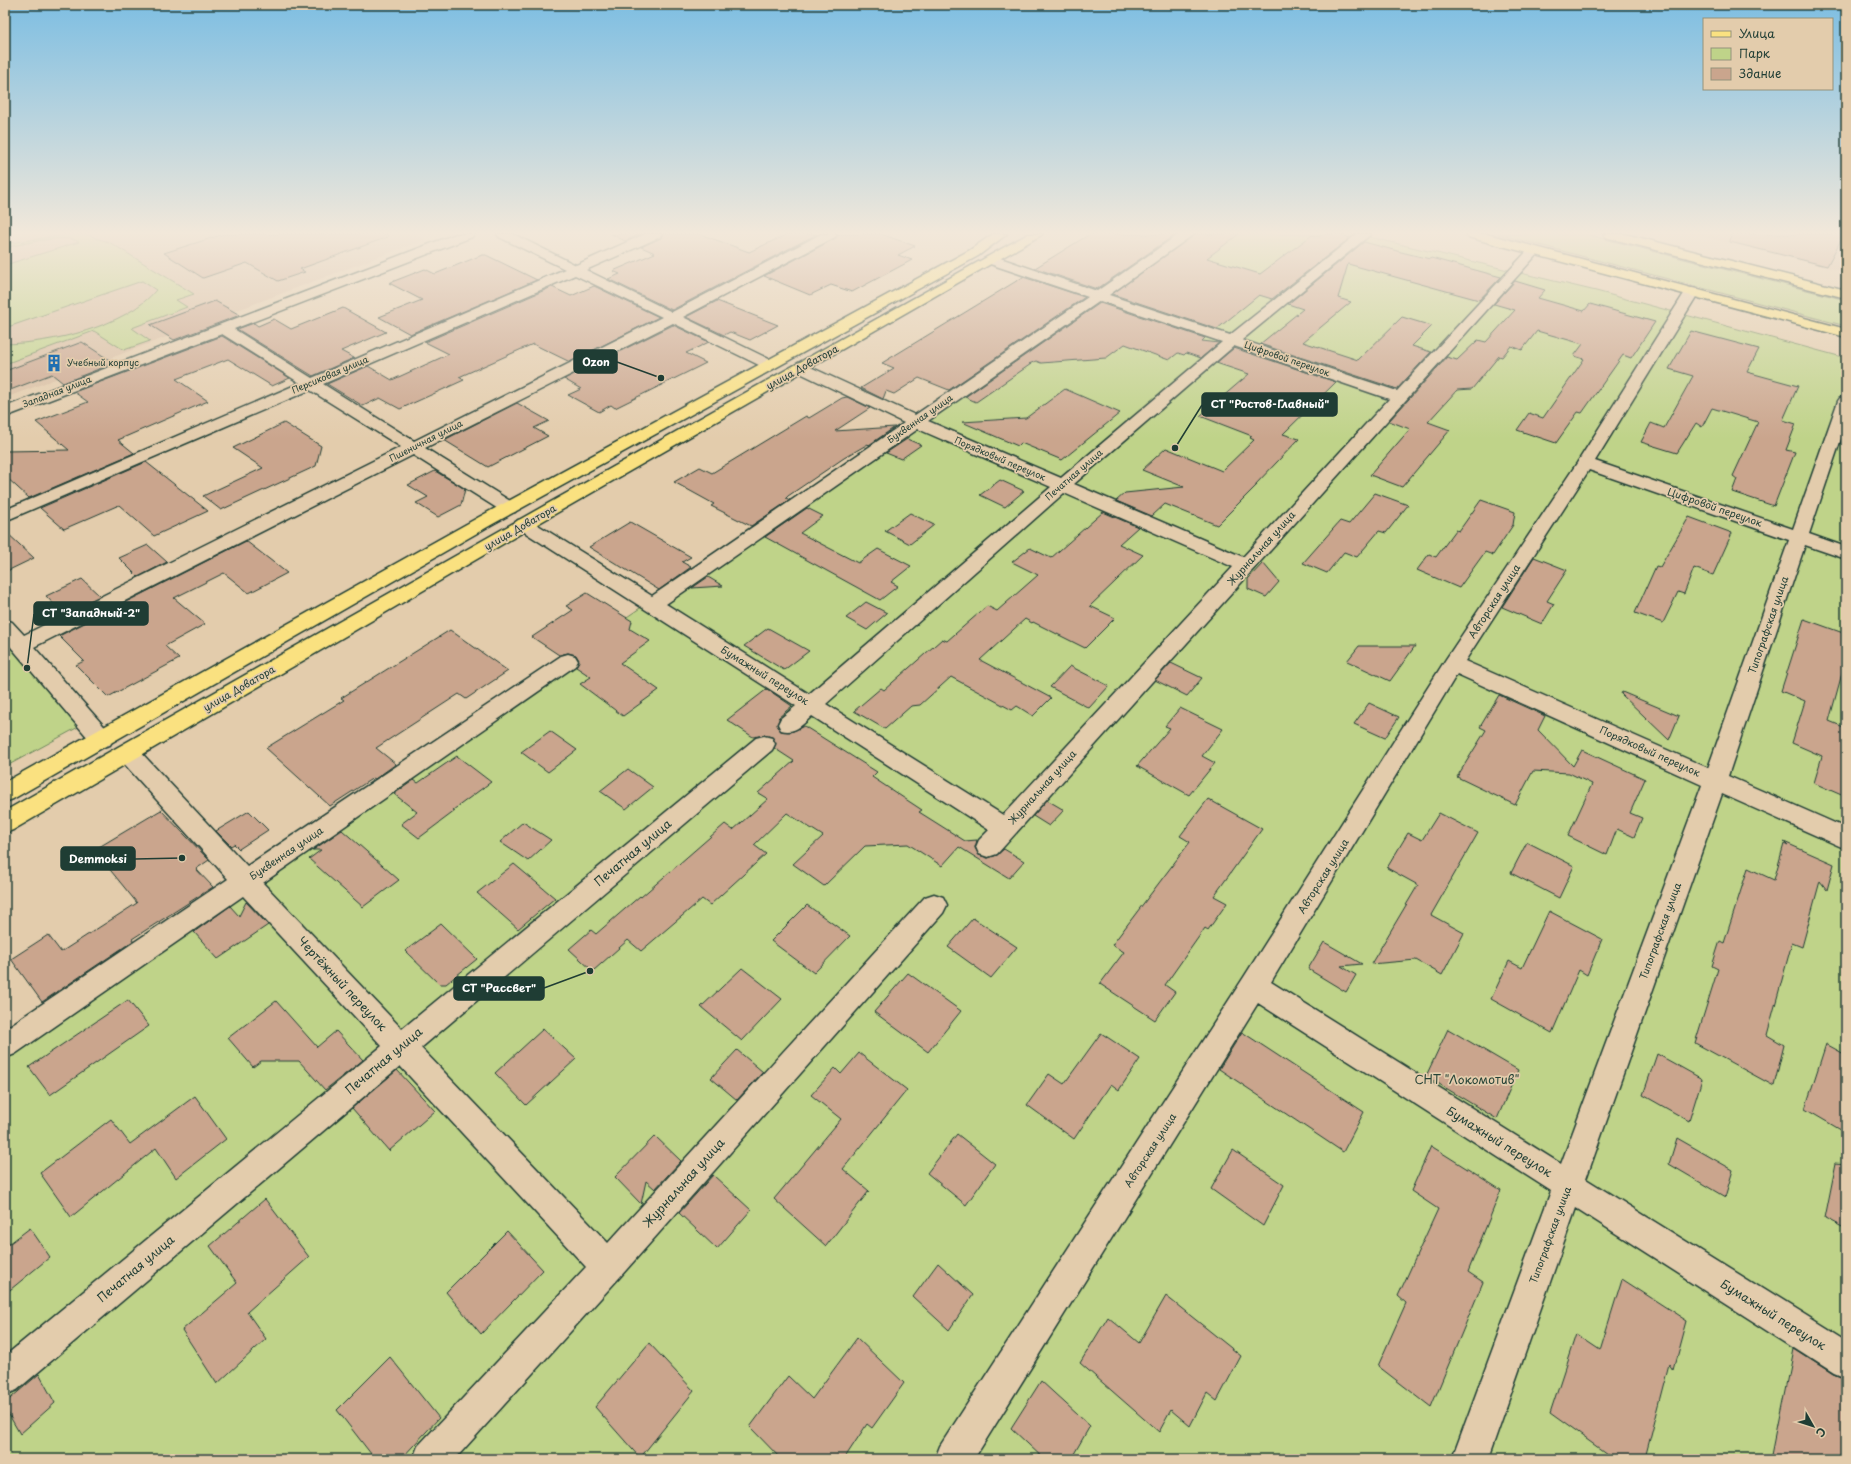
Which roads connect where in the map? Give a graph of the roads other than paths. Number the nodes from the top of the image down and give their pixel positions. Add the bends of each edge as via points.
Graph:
1 (292, 302) edge
2 (501, 302) edge
3 (641, 302) edge
4 (702, 302) edge
5 (884, 302) edge
6 (917, 302) edge
7 (1088, 302) edge
8 (1121, 302) edge
9 (1280, 302) edge
10 (1486, 302) edge
11 (1686, 302) edge
12 (1731, 302) edge
13 (673, 318) junction
14 (224, 329) junction
15 (1846, 333) edge
16 (1233, 340) junction
17 (770, 365) junction
18 (801, 368) junction
19 (310, 384) junction
20 (1399, 397) junction
21 (1846, 400) edge
22 (5, 412) edge
23 (916, 422) junction
24 (413, 447) junction
25 (1585, 462) junction
26 (1062, 486) junction
27 (509, 508) junction
28 (5, 516) edge
29 (524, 524) junction
30 (1799, 536) junction
31 (1846, 553) edge
32 (1245, 565) junction
33 (652, 604) junction
34 (5, 627) edge
35 (21, 645) junction
36 (568, 661) dead end
37 (1453, 664) junction
38 (811, 705) junction
39 (789, 724) dead end
40 (102, 739) junction
41 (764, 744) dead end
42 (128, 752) junction
43 (1715, 780) junction
44 (5, 793) edge
45 (5, 823) edge
46 (1005, 828) junction
47 (1846, 839) edge
48 (988, 847) dead end
49 (245, 881) junction
50 (934, 905) dead end
51 (1254, 986) junction
52 (5, 1045) edge
53 (401, 1046) junction
54 (1568, 1185) junction
55 (608, 1267) junction
56 (1846, 1361) edge
57 (5, 1378) edge
58 (431, 1459) edge
59 (953, 1459) edge
60 (1470, 1459) edge

1 - 14 street, Западная улица
2 - 19 street, Персиковая улица
3 - 13 street
4 - 13 street, Пшеничная улица
5 - 17 main road, улица Доватора
6 - 18 main road, улица Доватора
7 - 23 street, Буквенная улица
8 - 16 street, Цифровой переулок
9 - 16 street, Печатная улица
10 - 20 street, Журнальная улица
11 - 25 street, Авторская улица
12 - 15 main road
13 - 17 street
13 - 24 street, Пшеничная улица
14 - 19 street
14 - 22 street, Западная улица
16 - 20 street, Цифровой переулок
16 - 26 street, Печатная улица
17 - 27 main road, улица Доватора
18 - 23 street, Порядковый переулок
18 - 29 main road, улица Доватора
19 - 24 street
19 - 28 street, Персиковая улица
20 - 32 street, Журнальная улица
21 - 30 street, Типографская улица
23 - 26 street, Порядковый переулок
23 - 33 street, Буквенная улица
24 - 27 street
24 - 35 street, Пшеничная улица
25 - 30 street, Цифровой переулок
25 - 37 street, Авторская улица
26 - 32 street, Порядковый переулок
26 - 38 street, Печатная улица
27 - 40 main road, улица Доватора
29 - 33 street, Бумажный переулок
29 - 42 main road, улица Доватора
30 - 31 street, Цифровой переулок
30 - 43 street, Типографская улица
32 - 46 street, Журнальная улица
33 - 38 street, Бумажный переулок
34 - 35 street
35 - 40 street
36 - 49 street, Буквенная улица
37 - 43 street, Порядковый переулок
37 - 51 street, Авторская улица
38 - 39 street, Печатная улица
38 - 46 street, Бумажный переулок
40 - 44 main road, улица Доватора
41 - 53 street, Печатная улица
42 - 45 main road, улица Доватора
42 - 49 street, Чертёжный переулок
43 - 47 street, Порядковый переулок
43 - 54 street, Типографская улица
46 - 48 street, Журнальная улица
49 - 52 street, Буквенная улица
49 - 53 street, Чертёжный переулок
50 - 55 street, Журнальная улица
51 - 54 street, Бумажный переулок
51 - 59 street, Авторская улица
53 - 55 street, Чертёжный переулок
53 - 57 street, Печатная улица
54 - 56 street, Бумажный переулок
54 - 60 street, Типографская улица
55 - 58 street, Журнальная улица

